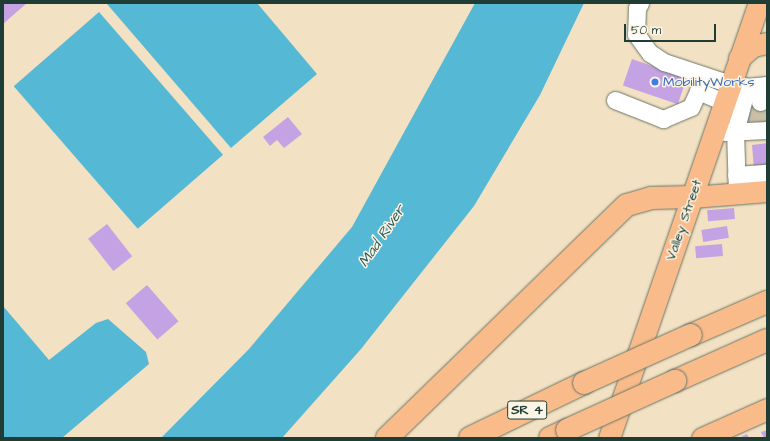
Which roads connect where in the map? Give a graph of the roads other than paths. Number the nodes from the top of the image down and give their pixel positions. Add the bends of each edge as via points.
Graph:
1 (640, 3) edge
2 (759, 3) edge
3 (767, 43) edge
4 (739, 58) junction
5 (748, 91) edge
6 (615, 100) dead end
7 (761, 128) edge
8 (714, 132) junction
9 (735, 132) junction
10 (767, 173) edge
11 (737, 185) junction
12 (767, 190) edge
13 (692, 197) junction
14 (767, 302) edge
15 (767, 340) edge
16 (767, 409) edge
17 (558, 434) edge
18 (387, 438) edge
19 (470, 438) edge
20 (609, 438) edge
21 (702, 438) edge

1 - 5 lane via 637,8 636,34 650,53 664,62
2 - 4 main road, Valley Street
3 - 4 main road via 753,46
4 - 5 main road, Valley Street
5 - 6 lane via 698,91 691,107 662,119
5 - 8 main road, Valley Street
5 - 9 lane
7 - 9 lane
8 - 9 lane
8 - 13 main road, Valley Street
9 - 11 lane
10 - 11 lane
11 - 12 main road
11 - 13 main road
13 - 18 highway via 651,198 627,205
13 - 20 main road, Valley Street
14 - 19 highway, SR 4, bridge
15 - 17 highway, bridge
16 - 21 main road

